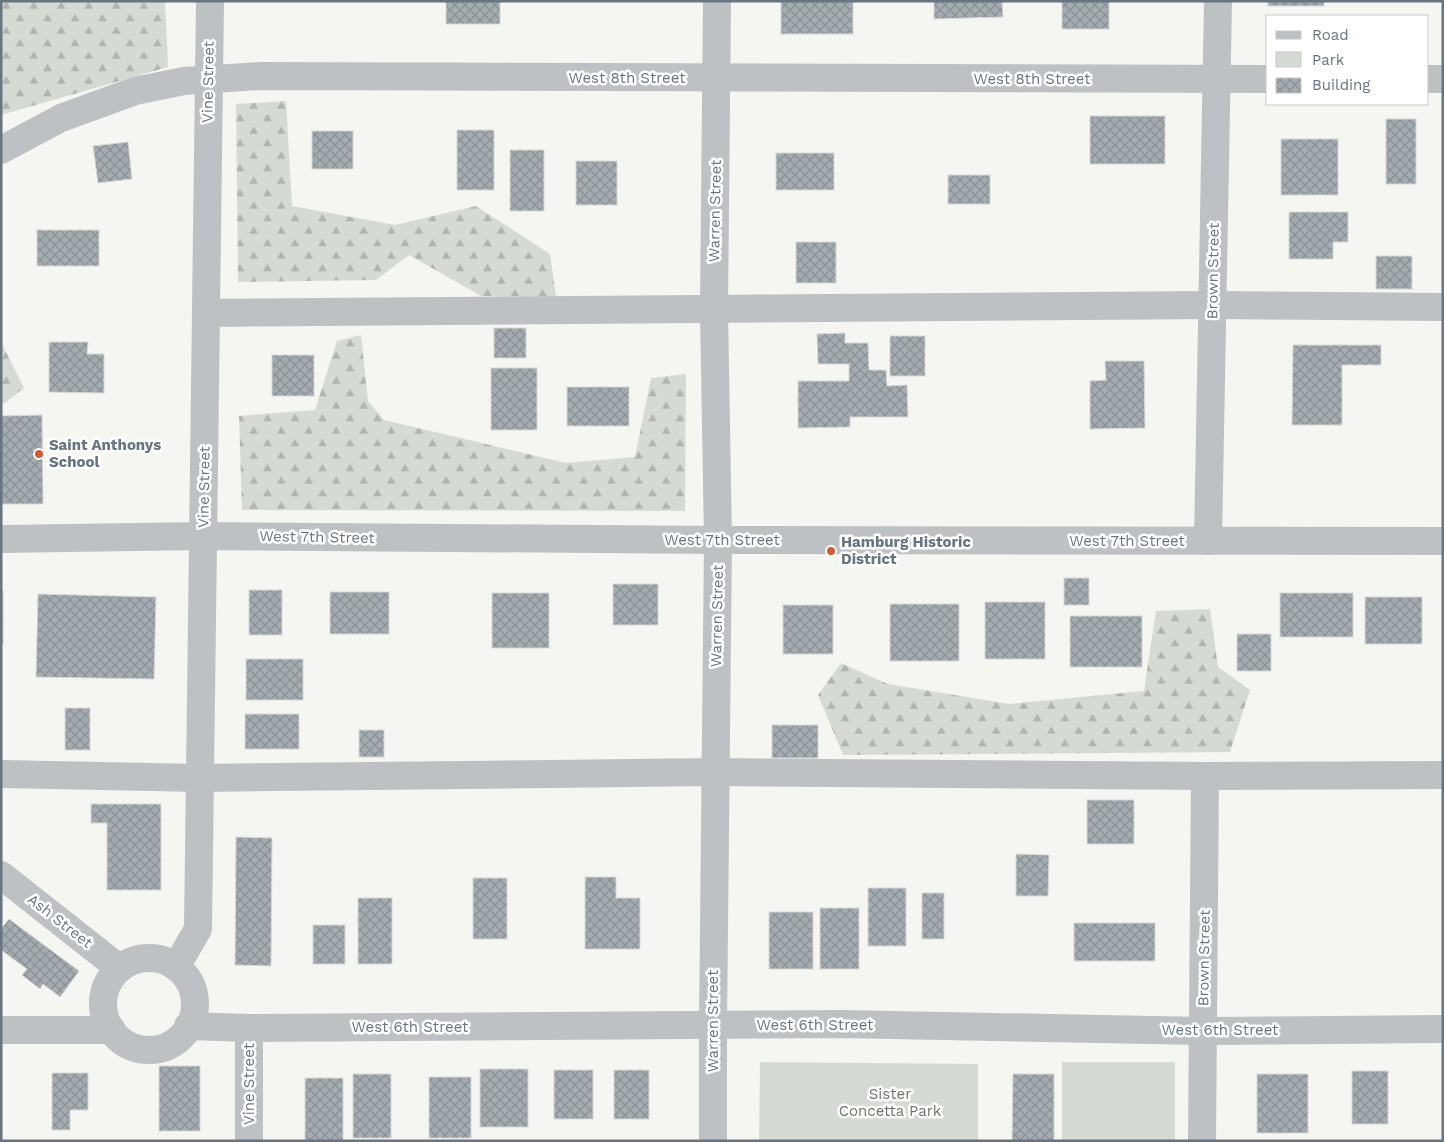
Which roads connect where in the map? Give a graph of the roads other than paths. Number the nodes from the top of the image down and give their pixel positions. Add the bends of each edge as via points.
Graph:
1 (210, 1) edge
2 (717, 1) edge
3 (1218, 1) edge
4 (716, 78) junction
5 (208, 79) junction
6 (1217, 79) junction
7 (1266, 79) edge
8 (1429, 79) edge
9 (1443, 79) edge
10 (1, 150) edge
11 (1212, 305) junction
12 (1443, 307) edge
13 (714, 309) junction
14 (206, 314) junction
15 (203, 536) junction
16 (1, 539) edge
17 (718, 540) junction
18 (1208, 541) junction
19 (1443, 541) edge
20 (715, 772) junction
21 (1, 774) edge
22 (1206, 776) junction
23 (1443, 776) edge
24 (200, 778) junction
25 (1, 875) edge
26 (176, 967) junction
27 (119, 968) junction
28 (712, 1025) junction
29 (188, 1026) junction
30 (249, 1028) junction
31 (1443, 1029) edge
32 (1, 1030) edge
33 (112, 1030) junction
34 (1203, 1031) junction
35 (249, 1141) edge
36 (713, 1141) edge
37 (1202, 1141) edge

1 - 5 street, Vine Street
2 - 4 street, Warren Street
3 - 6 street, Brown Street
4 - 5 street, West 8th Street via 261,76
4 - 6 street, West 8th Street
4 - 13 street, Warren Street
5 - 10 street, West 8th Street via 135,91 61,118
5 - 14 street, Vine Street
6 - 7 street, West 8th Street
6 - 11 street, Brown Street
8 - 9 street
11 - 12 street
11 - 13 street
11 - 18 street, Brown Street
13 - 14 street
13 - 17 street, Warren Street
14 - 15 street, Vine Street
15 - 16 street, West 7th Street
15 - 17 street, West 7th Street
15 - 24 street, Vine Street
17 - 18 street, West 7th Street
17 - 20 street, Warren Street
18 - 19 street, West 7th Street
20 - 22 street
20 - 24 street
20 - 28 street, Warren Street
21 - 24 street
22 - 23 street
22 - 34 street, Brown Street
24 - 26 street, Vine Street via 198,929
25 - 27 street, Ash Street
26 - 27 street via 163,960 148,958 133,960
26 - 29 street via 193,991 192,1021
27 - 33 street via 109,980 104,994 103,1010
28 - 30 street, West 6th Street
28 - 34 street, West 6th Street via 842,1024
28 - 36 street, Warren Street
29 - 30 street, West 6th Street
29 - 33 street via 184,1034 158,1049 129,1045
30 - 35 street, Vine Street
31 - 34 street, West 6th Street
32 - 33 street
34 - 37 street, Brown Street

